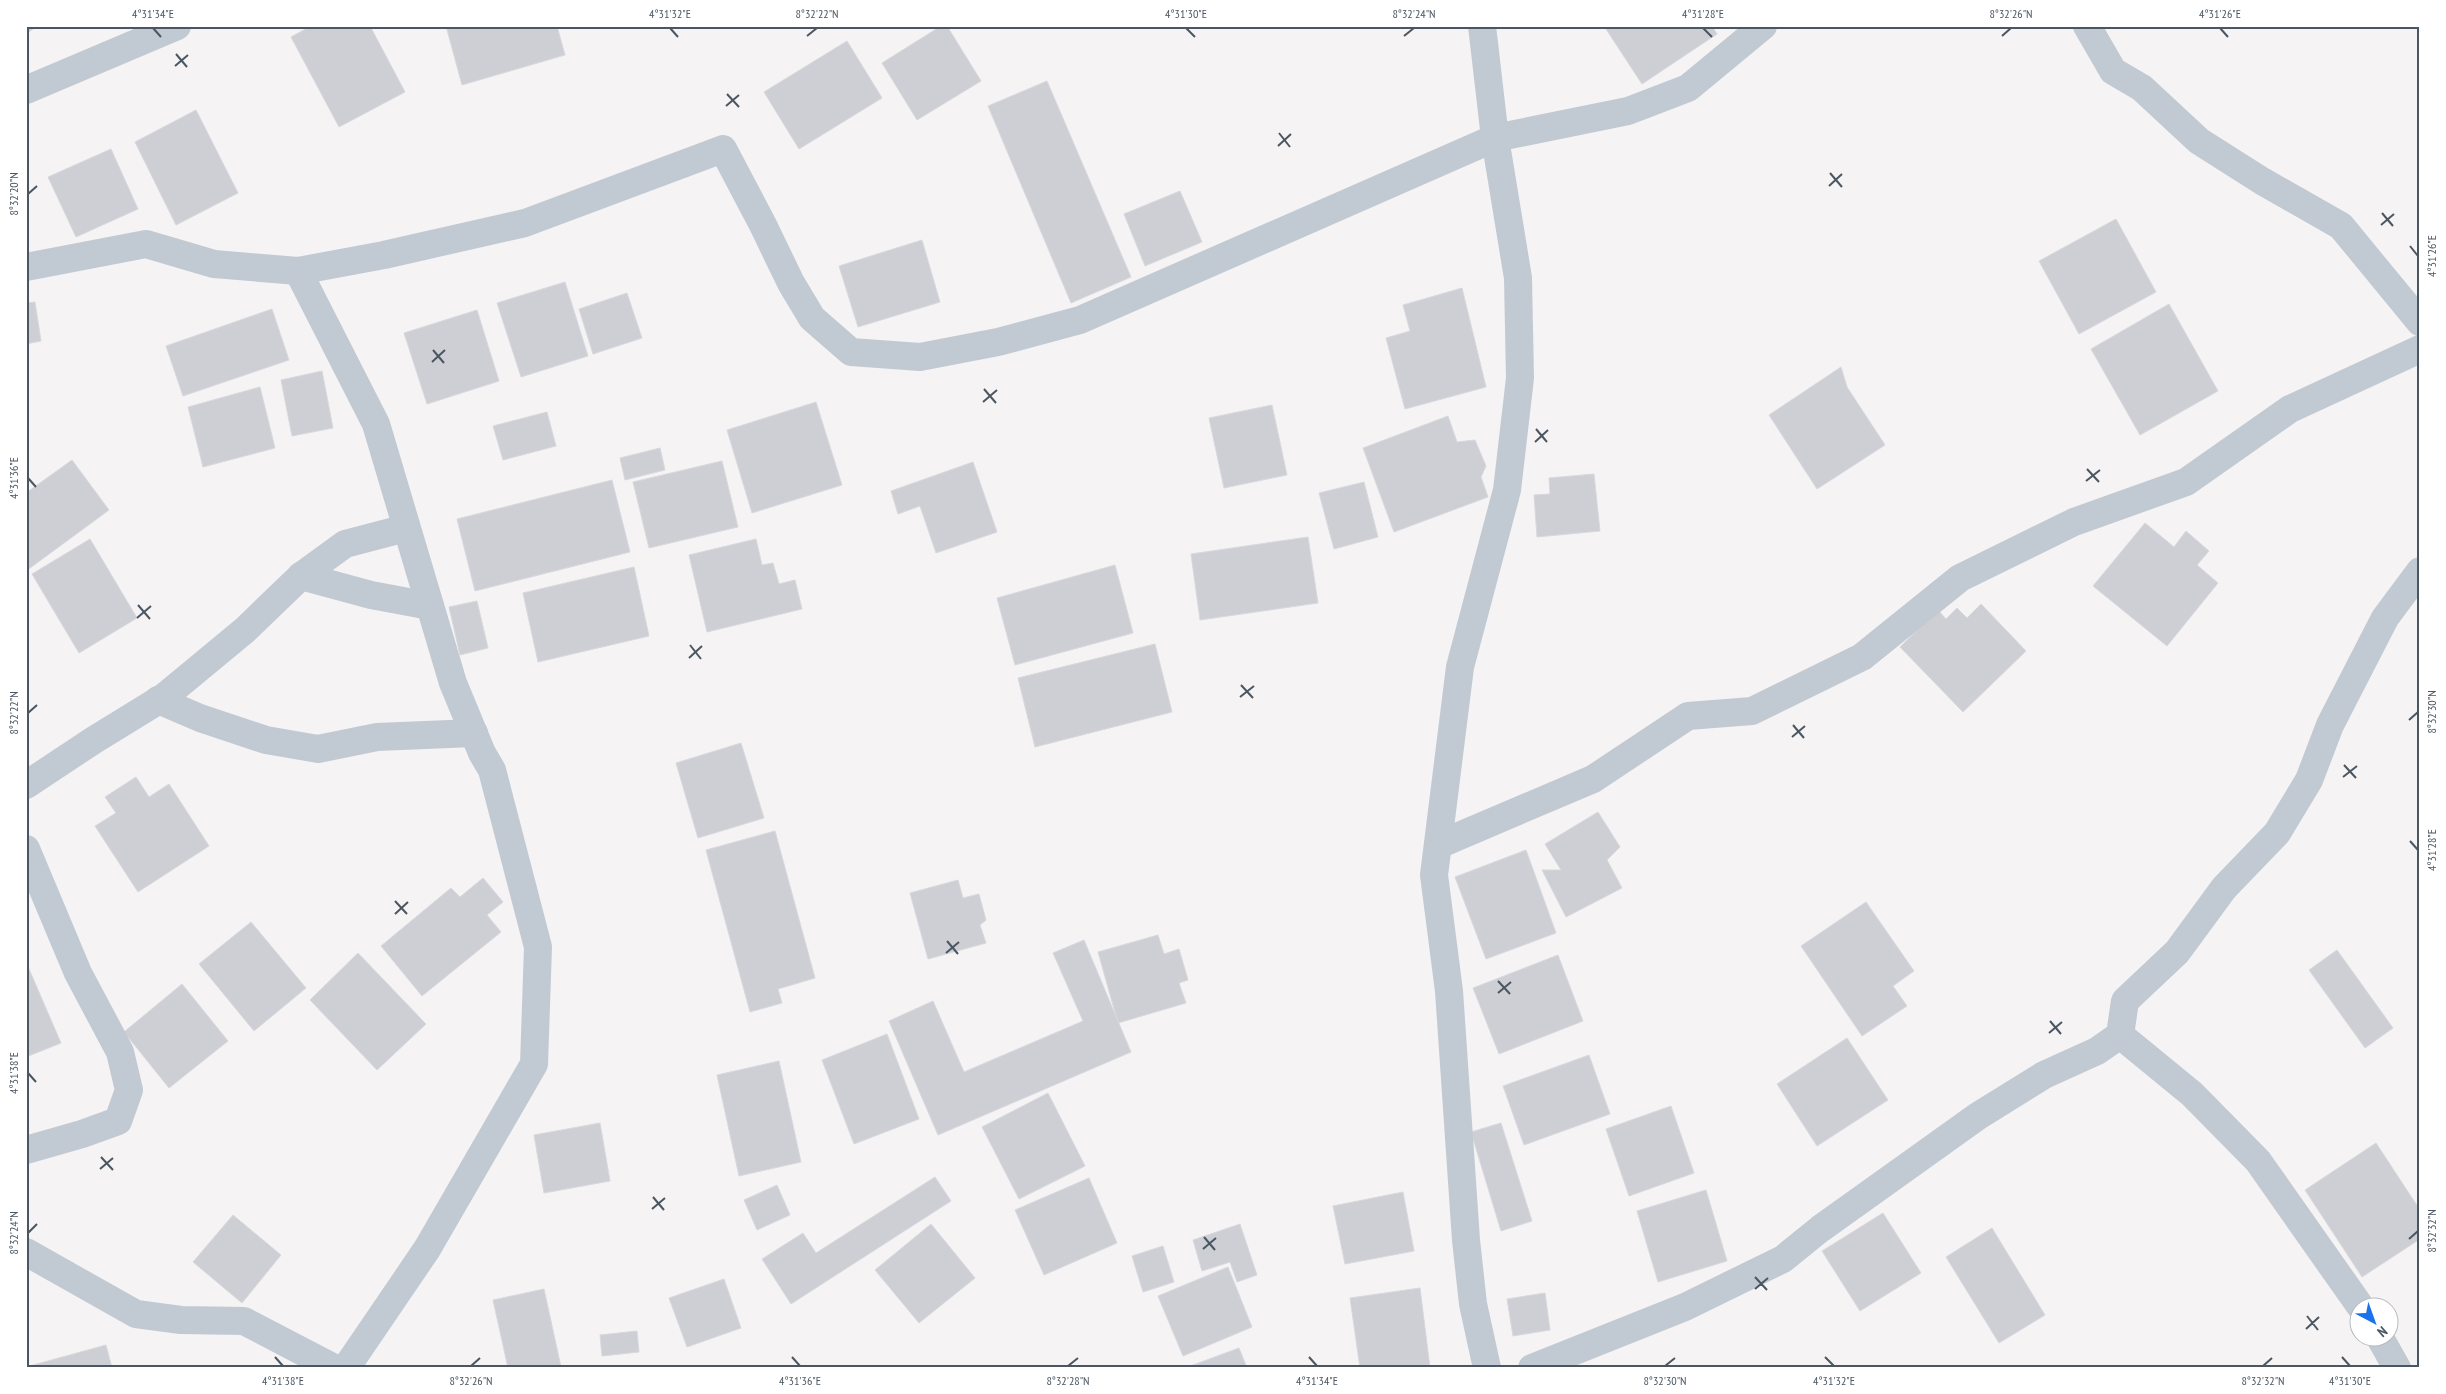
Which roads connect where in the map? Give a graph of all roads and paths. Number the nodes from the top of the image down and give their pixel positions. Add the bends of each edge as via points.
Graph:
1 (176, 26) edge
2 (1482, 26) edge
3 (1763, 26) edge
4 (2087, 26) edge
5 (26, 90) edge
6 (1496, 138) junction
7 (26, 267) edge
8 (298, 271) junction
9 (2420, 322) edge
10 (2420, 349) edge
11 (406, 528) junction
12 (2420, 571) edge
13 (301, 576) junction
14 (430, 606) junction
15 (158, 700) junction
16 (474, 733) junction
17 (26, 785) edge
18 (1438, 845) junction
19 (26, 849) edge
20 (2120, 1035) junction
21 (26, 1150) edge
22 (26, 1252) edge
23 (2353, 1296) edge
24 (2385, 1346) edge
25 (334, 1368) edge
26 (346, 1368) edge
27 (1488, 1368) edge
28 (1532, 1368) edge
29 (2397, 1368) edge

1 - 5 street
2 - 6 street
3 - 6 street via 1688,88 1628,110
4 - 9 street via 2112,71 2142,88 2199,141 2341,226
6 - 8 street via 1080,320 998,342 920,357 851,352 812,318 723,149 525,223
6 - 18 street via 1518,278 1520,378 1507,490 1460,667
7 - 8 street via 146,244 214,264
8 - 11 street via 376,424
10 - 18 street via 2290,409 2186,482 2074,522 1960,578 1862,657 1752,711 1688,716 1593,779
11 - 13 street via 345,544
11 - 14 street
12 - 20 street via 2380,626 2330,724 2309,780 2277,834 2224,888 2177,952 2125,1001
13 - 14 street
13 - 15 street via 245,630
14 - 16 street via 453,683
15 - 16 street via 266,740 318,749 377,737
15 - 17 street
16 - 26 street via 492,770 538,947 534,1064 427,1249
18 - 27 street via 1434,875 1449,991 1466,1240 1474,1304
19 - 21 street via 78,972 120,1052 129,1090 118,1121
20 - 23 street via 2192,1094 2258,1161
20 - 28 street via 2097,1051 2044,1074 1978,1116 1820,1228 1783,1259 1685,1307
22 - 25 street via 136,1314 181,1320 244,1321
24 - 29 street

